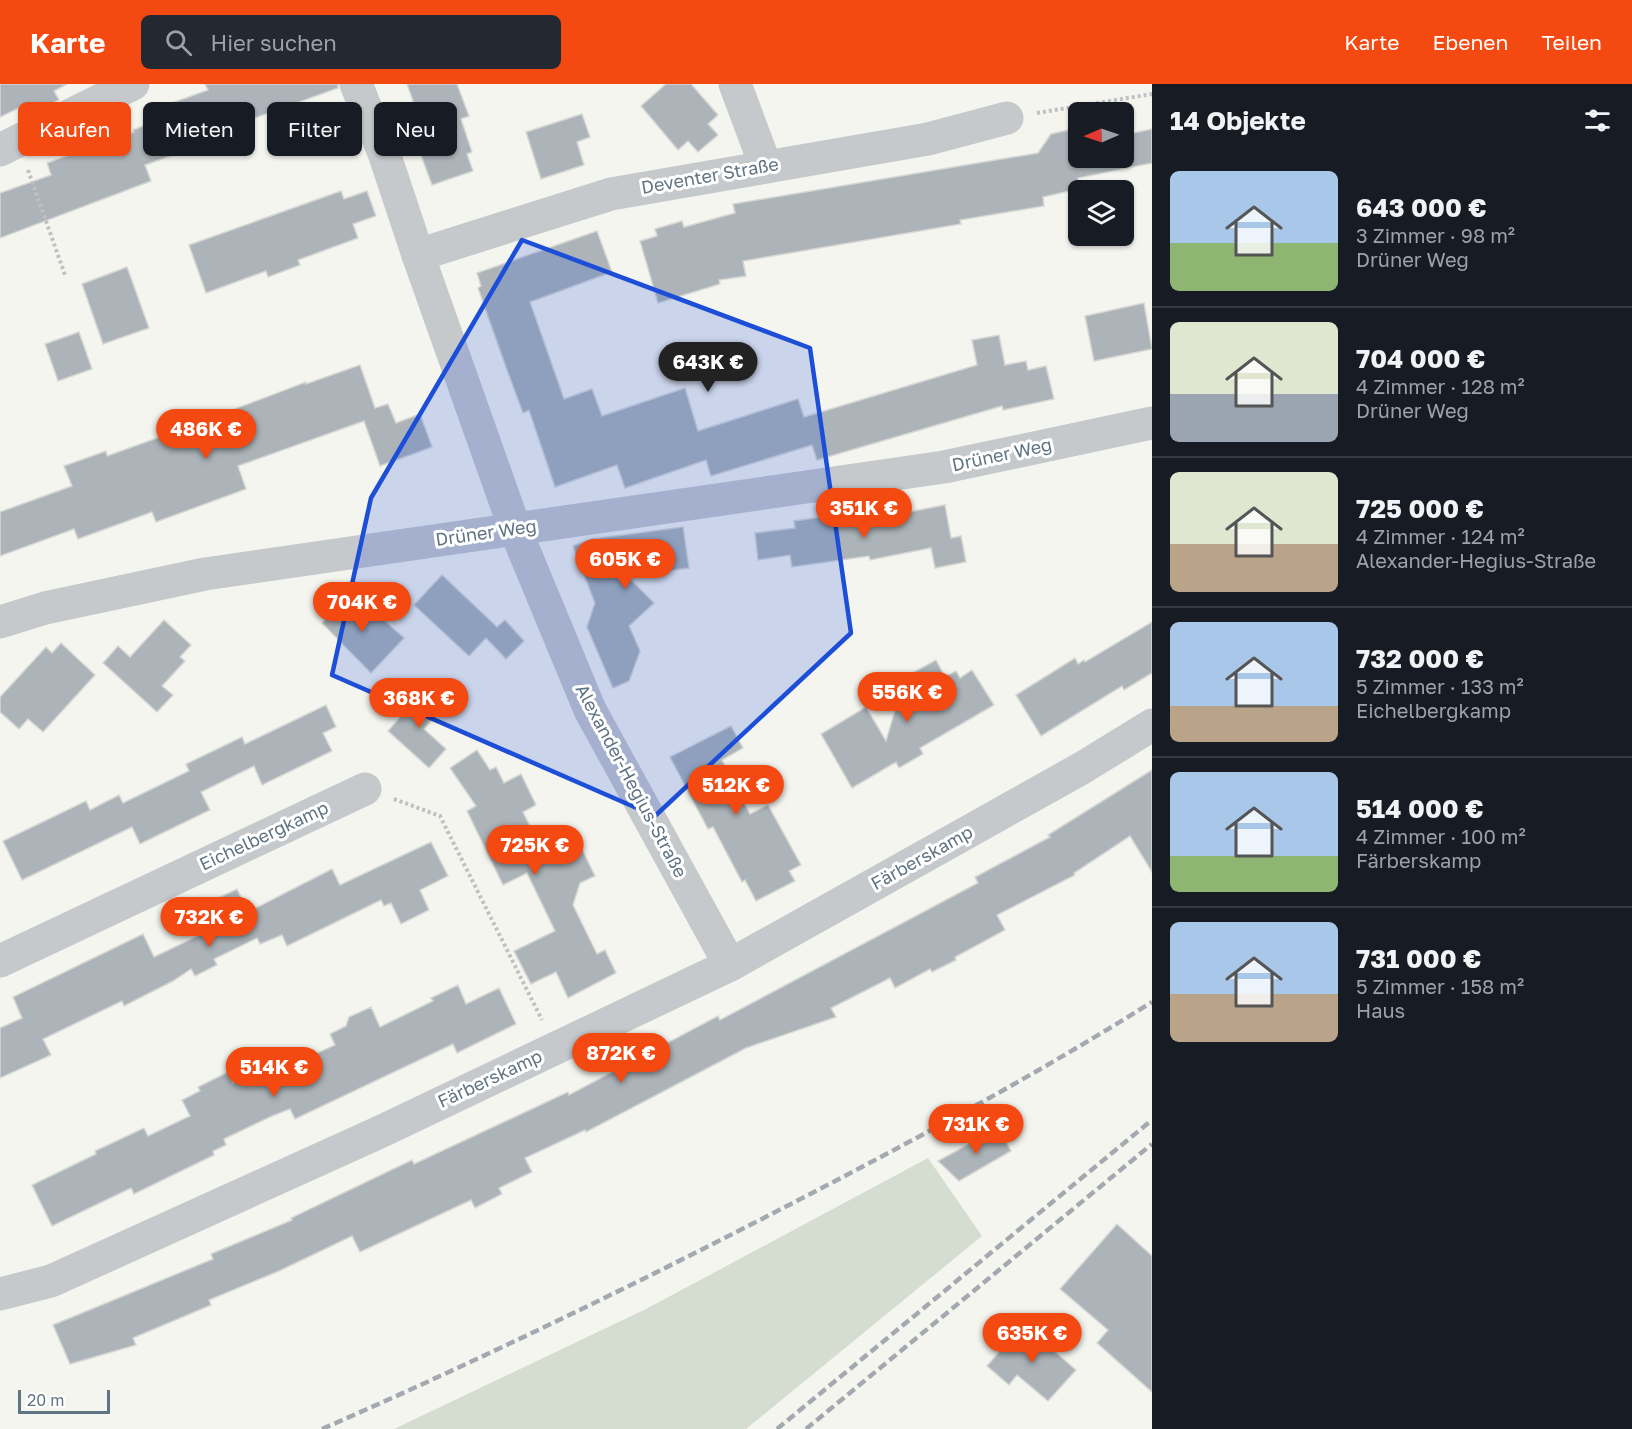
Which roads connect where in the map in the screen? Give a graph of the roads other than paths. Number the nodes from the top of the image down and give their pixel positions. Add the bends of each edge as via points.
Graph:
1 (133, 84) edge
2 (356, 84) edge
3 (735, 84) edge
4 (1007, 118) road end
5 (9, 145) edge
6 (765, 166) junction
7 (418, 255) junction
8 (1152, 423) edge
9 (515, 529) junction
10 (0, 622) edge
11 (1152, 725) edge
12 (365, 789) road end
13 (0, 961) edge
14 (730, 965) junction
15 (0, 1294) edge

1 - 5 street
2 - 7 street, Alexander-Hegius-Straße
3 - 6 street
4 - 6 street, Deventer Straße via 928,139
6 - 7 street, Deventer Straße via 610,194
7 - 9 street, Alexander-Hegius-Straße
8 - 9 street, Drüner Weg via 944,467
9 - 10 street, Drüner Weg via 205,574
9 - 14 street, Alexander-Hegius-Straße via 590,710
11 - 14 street, Färberskamp via 1083,768
12 - 13 street, Eichelbergkamp
14 - 15 street, Färberskamp via 371,1136 51,1281

